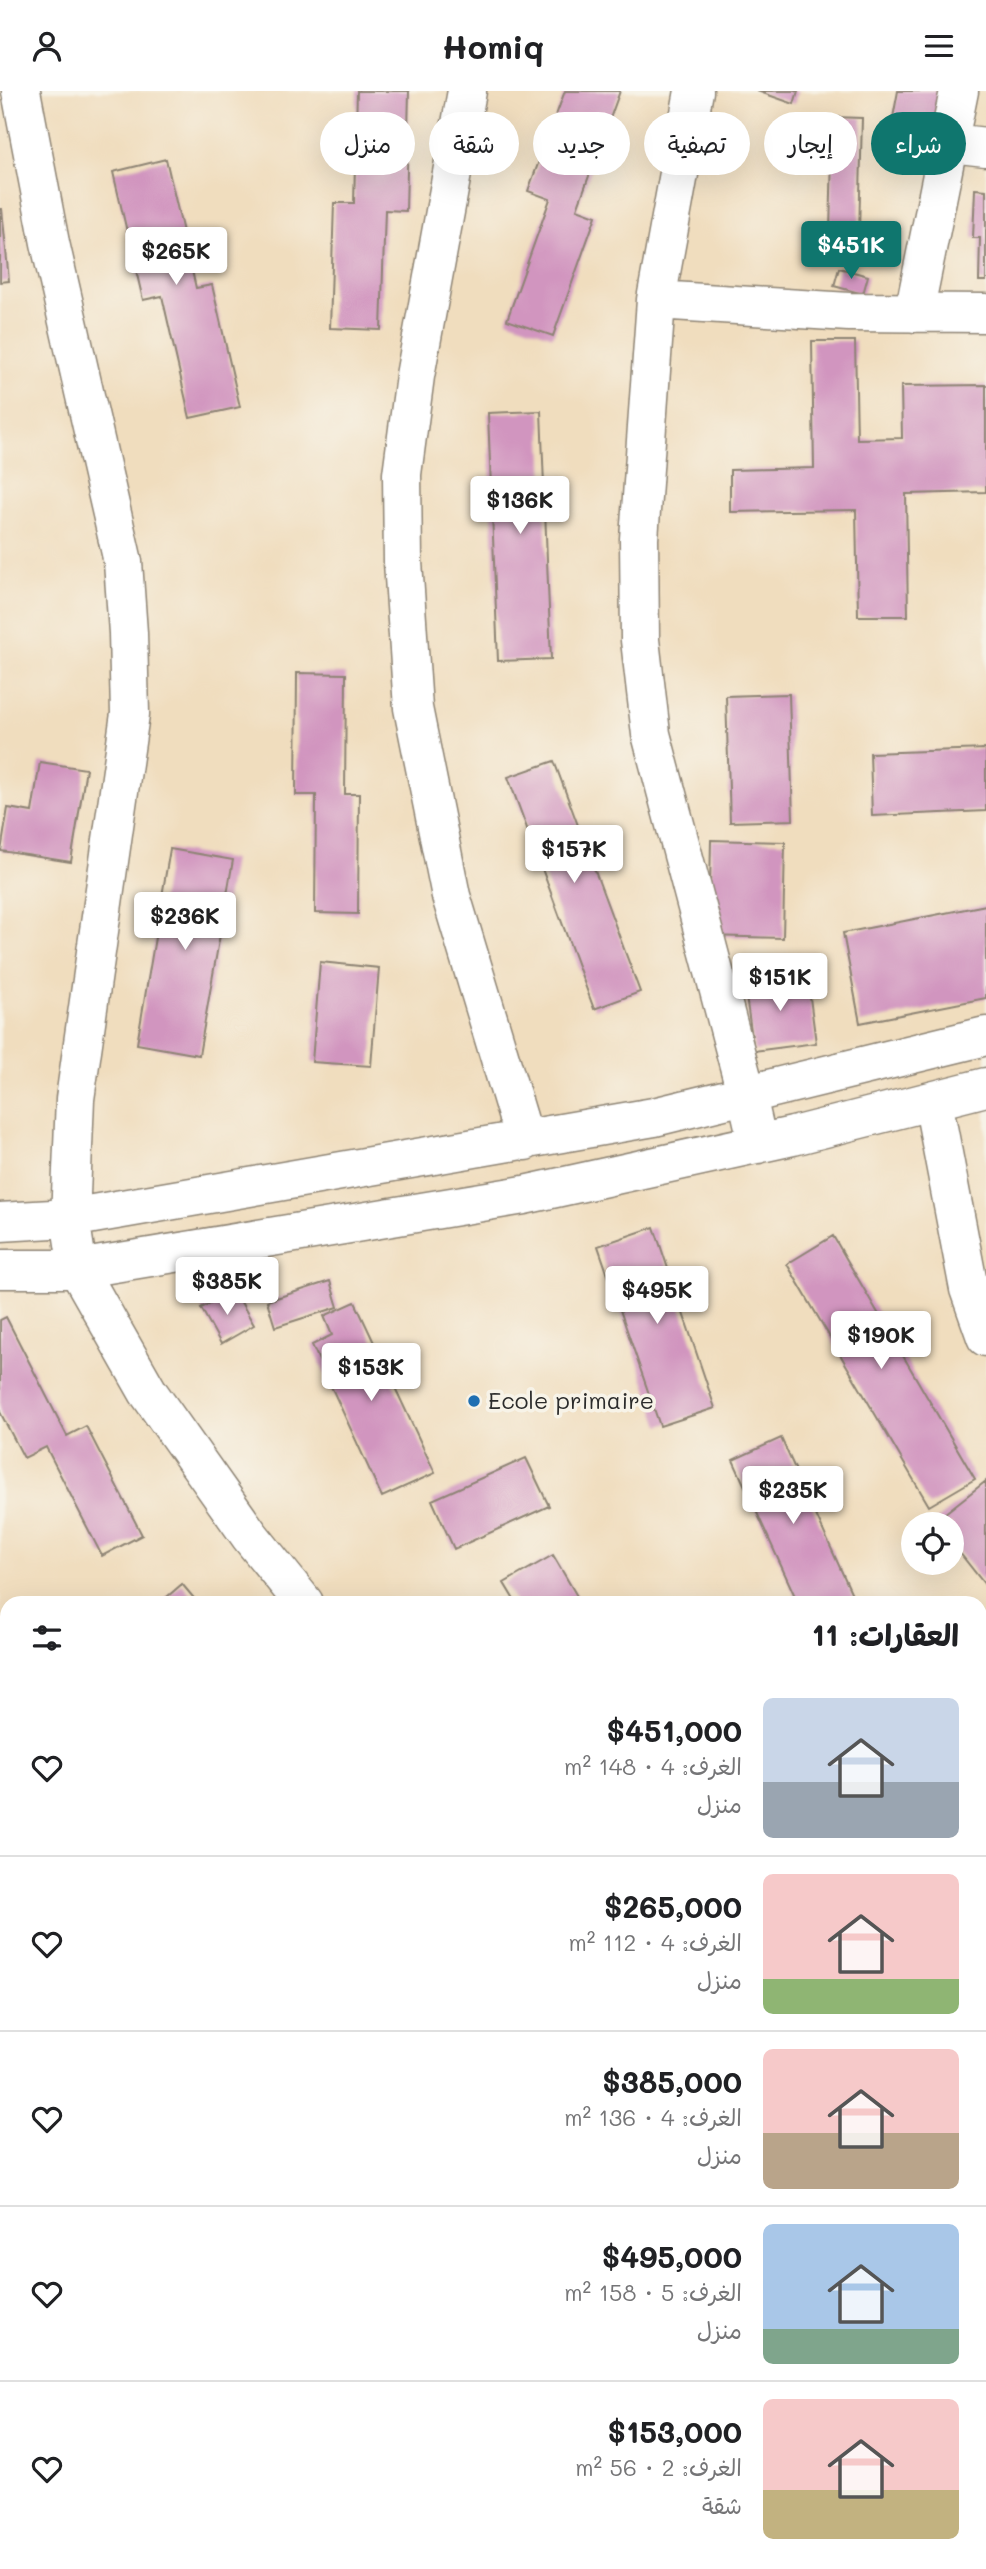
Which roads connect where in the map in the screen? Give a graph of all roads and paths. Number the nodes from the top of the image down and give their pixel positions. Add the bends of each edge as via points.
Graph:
1 (21, 91) edge
2 (467, 91) edge
3 (694, 91) edge
4 (959, 91) edge
5 (968, 145) edge
6 (656, 300) junction
7 (914, 313) junction
8 (986, 313) edge
9 (986, 1036) edge
10 (986, 1087) edge
11 (747, 1096) junction
12 (933, 1101) junction
13 (525, 1141) junction
14 (758, 1144) junction
15 (69, 1219) junction
16 (0, 1222) edge
17 (0, 1269) edge
18 (78, 1269) junction
19 (986, 1337) edge
20 (298, 1596) edge

1 - 15 street via 50,243 123,562 128,633 130,714 75,1099
2 - 13 street via 415,376 402,474 403,562 413,708 451,896
3 - 6 street
4 - 5 street
5 - 7 street
6 - 7 street
6 - 11 street via 639,540 640,640 651,734
7 - 8 street
9 - 11 street
10 - 12 street
11 - 13 street
11 - 14 street
12 - 14 street
12 - 19 street via 969,1289
13 - 15 street
14 - 18 street via 524,1195
15 - 16 street
15 - 18 street
17 - 18 street
18 - 20 street via 148,1392

